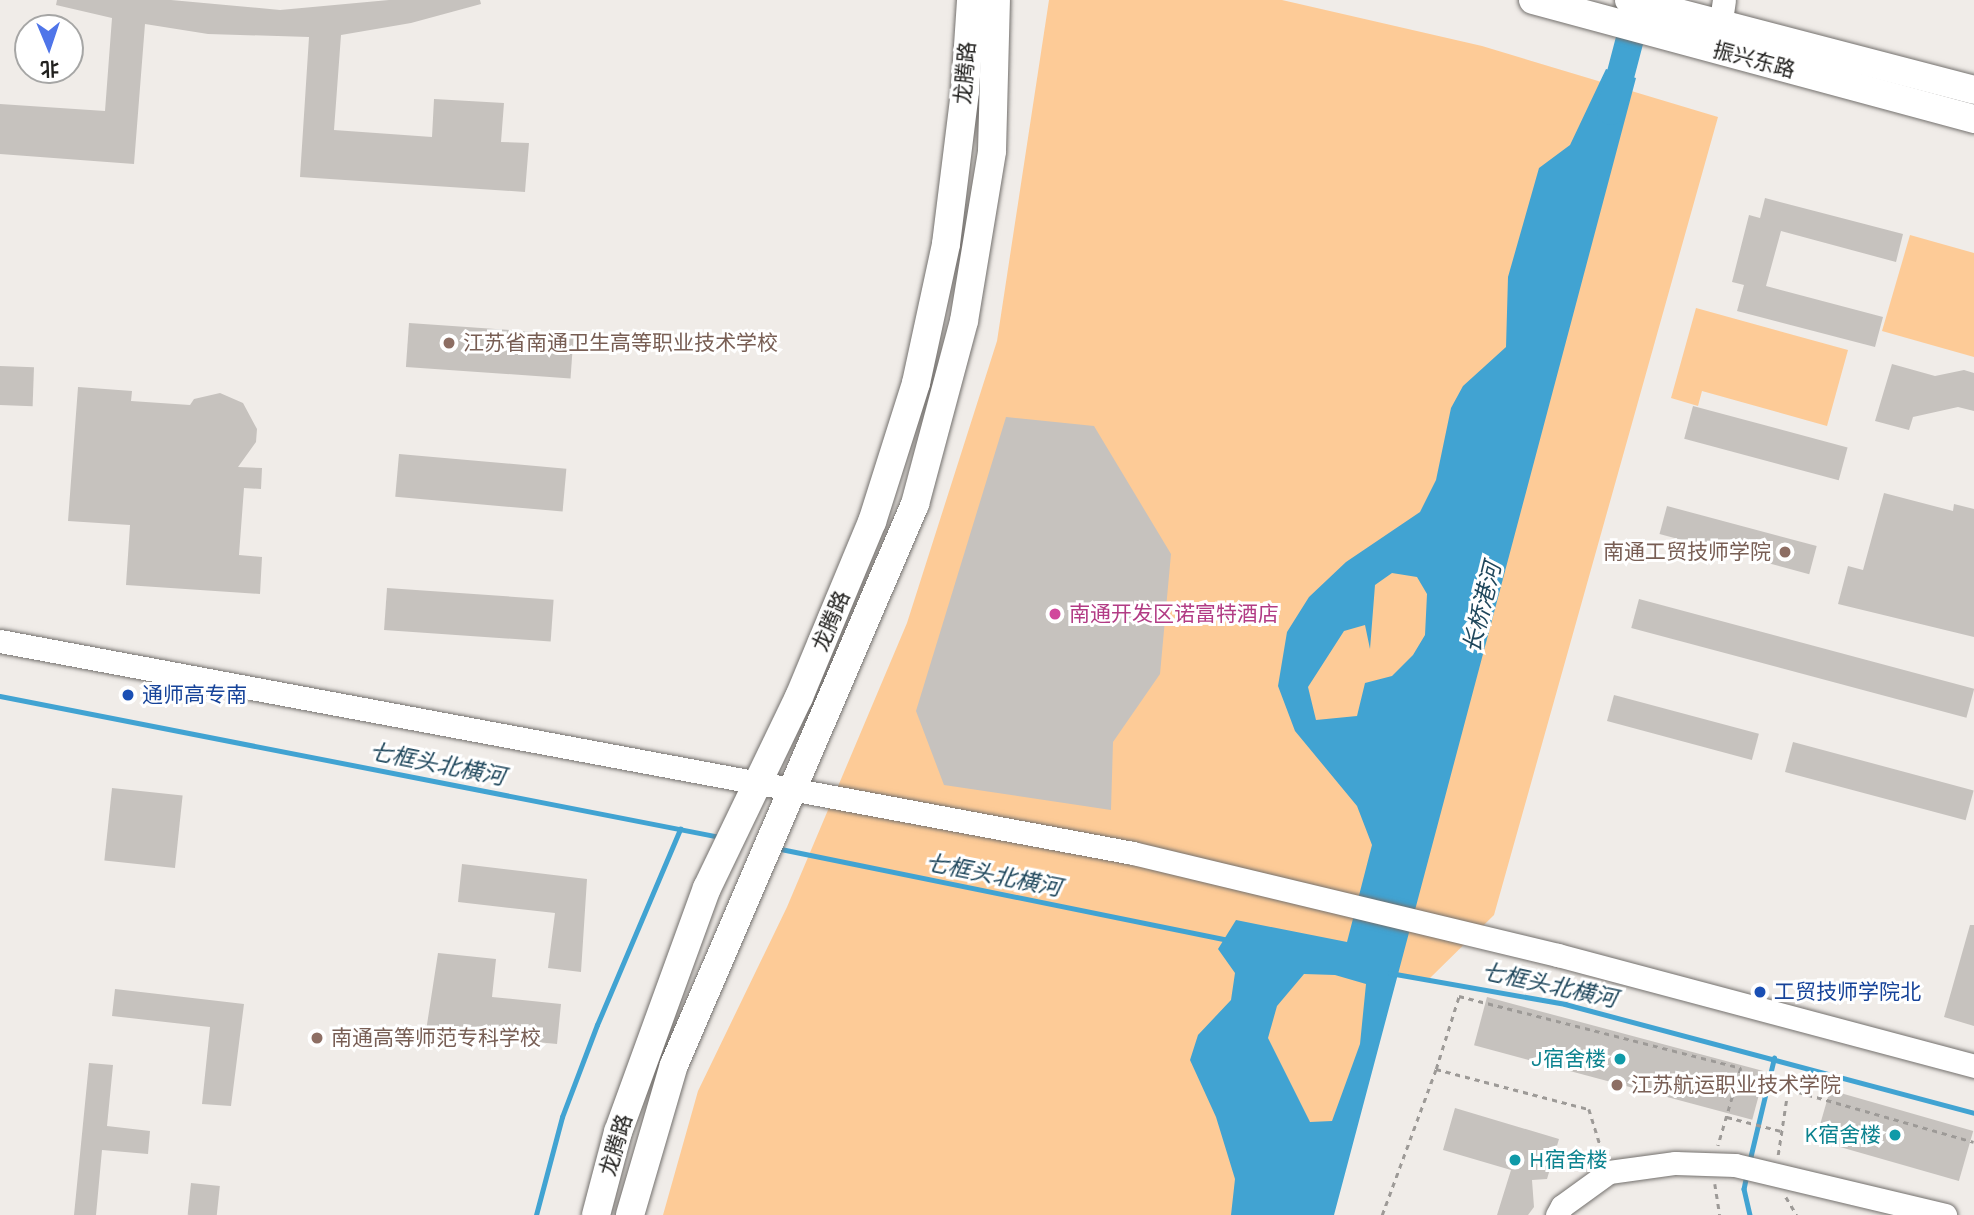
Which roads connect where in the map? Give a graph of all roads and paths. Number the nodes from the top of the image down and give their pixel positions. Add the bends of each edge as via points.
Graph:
1 (971, 0) edge
2 (996, 0) edge
3 (1534, 0) edge
4 (1629, 0) edge
5 (1709, 27) edge
6 (1974, 90) edge
7 (1974, 119) edge
8 (0, 641) edge
9 (756, 785) junction
10 (794, 792) junction
11 (1974, 1066) edge
12 (1436, 1069) junction
13 (1727, 1117) junction
14 (1782, 1131) junction
15 (1974, 1142) edge
16 (1724, 1165) junction
17 (1609, 1172) junction
18 (1767, 1175) junction
19 (596, 1215) edge
20 (630, 1215) edge
21 (1382, 1215) edge
22 (1557, 1215) edge
23 (1720, 1215) edge
24 (1945, 1215) edge

1 - 9 main road, 龙腾路 via 946,244 916,383 872,522
2 - 10 main road, 龙腾路 via 992,151 964,321 915,504
3 - 5 main road, 振兴东路 via 1576,12
4 - 5 main road, 振兴东路
5 - 6 main road, 振兴东路
5 - 7 main road, 振兴东路
8 - 9 street
9 - 10 street
9 - 19 main road, 龙腾路 via 707,888 618,1132
10 - 11 street via 1133,853 1462,932
10 - 20 main road, 龙腾路 via 674,1065
12 - 13 path via 1460,996 1741,1068
12 - 17 path via 1589,1109
12 - 21 path
13 - 14 path
13 - 16 path
14 - 15 path via 1788,1089
14 - 18 path
16 - 17 street via 1663,1164
16 - 18 street
16 - 23 path
17 - 22 street via 1578,1192
18 - 24 street

